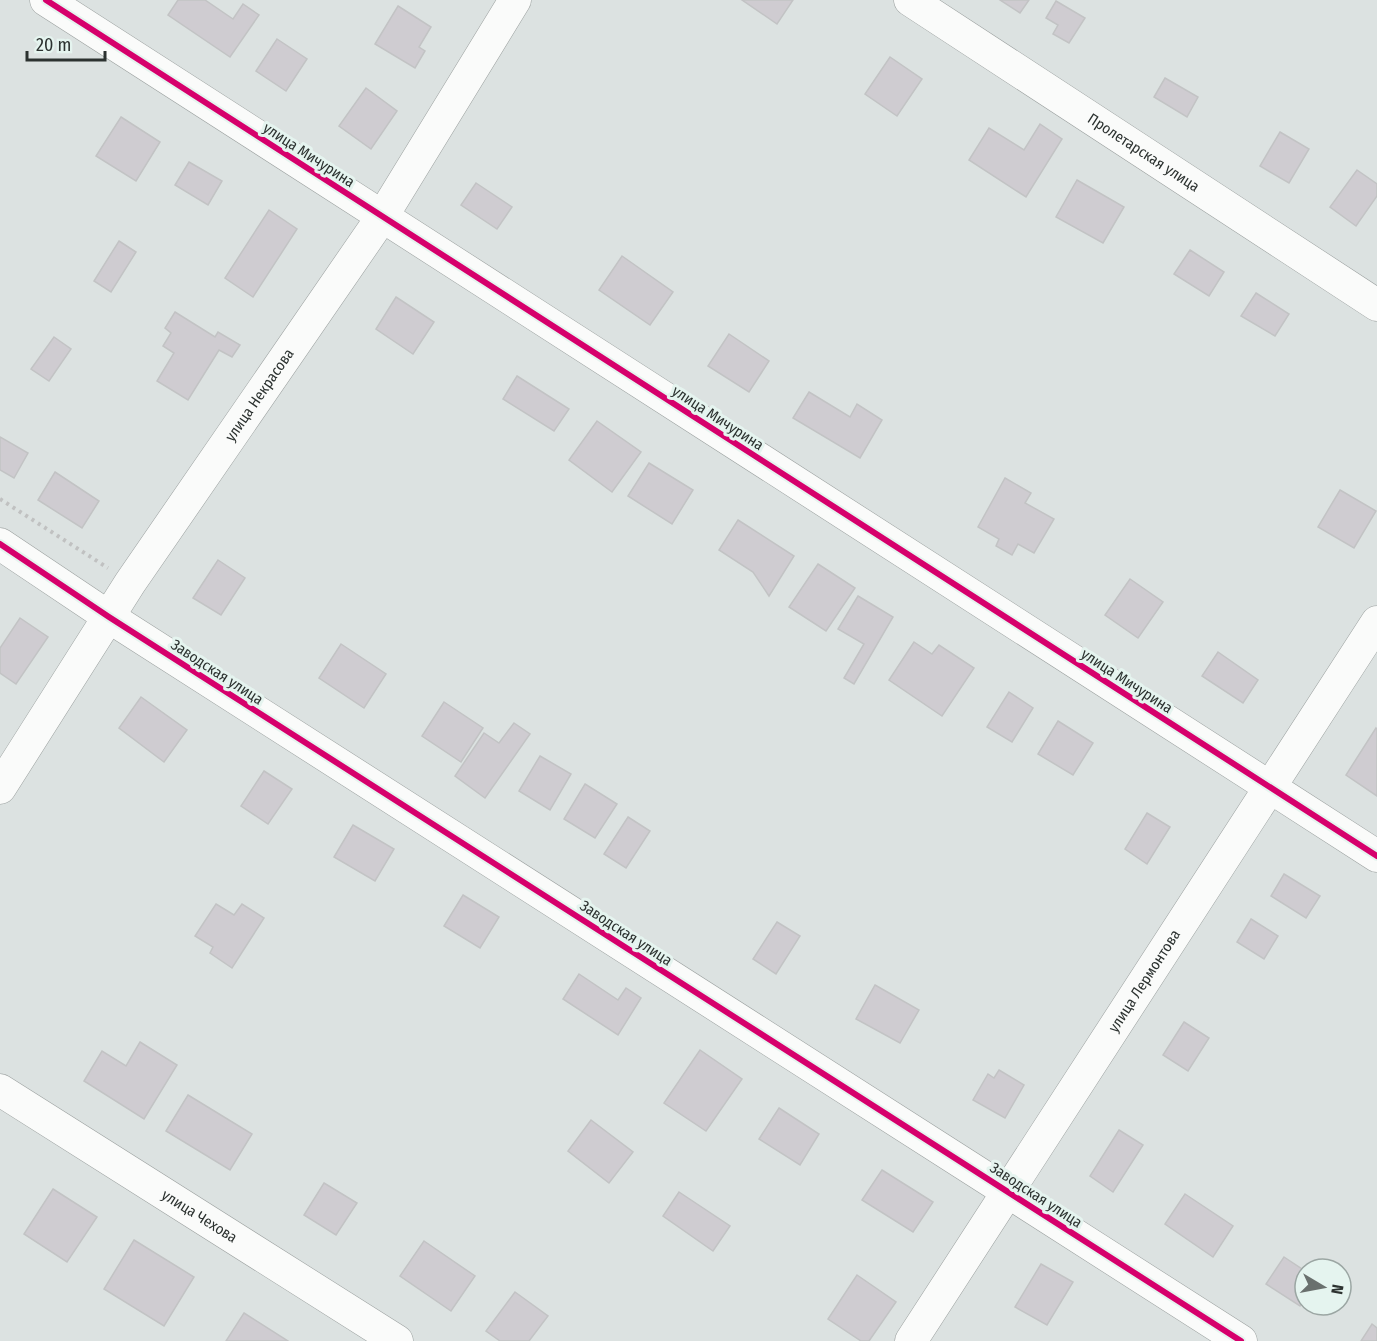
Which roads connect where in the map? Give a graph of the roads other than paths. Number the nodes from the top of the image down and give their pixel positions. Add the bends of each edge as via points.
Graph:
1 (46, 0) edge
2 (515, 0) edge
3 (909, 0) edge
4 (382, 217) junction
5 (1377, 305) edge
6 (0, 544) edge
7 (108, 617) junction
8 (1377, 622) edge
9 (0, 788) edge
10 (1272, 788) junction
11 (1377, 856) edge
12 (0, 1090) edge
13 (1009, 1192) junction
14 (397, 1341) edge
15 (911, 1341) edge
16 (1241, 1341) edge

1 - 4 street, улица Мичурина
2 - 4 street, улица Некрасова
3 - 5 street, Пролетарская улица
4 - 7 street, улица Некрасова
4 - 10 street, улица Мичурина
6 - 7 street, Заводская улица
7 - 9 street, улица Некрасова
7 - 13 street, Заводская улица
8 - 10 street, улица Лермонтова
10 - 11 street, улица Мичурина
10 - 13 street, улица Лермонтова
12 - 14 street, улица Чехова
13 - 15 street, улица Лермонтова
13 - 16 street, Заводская улица

